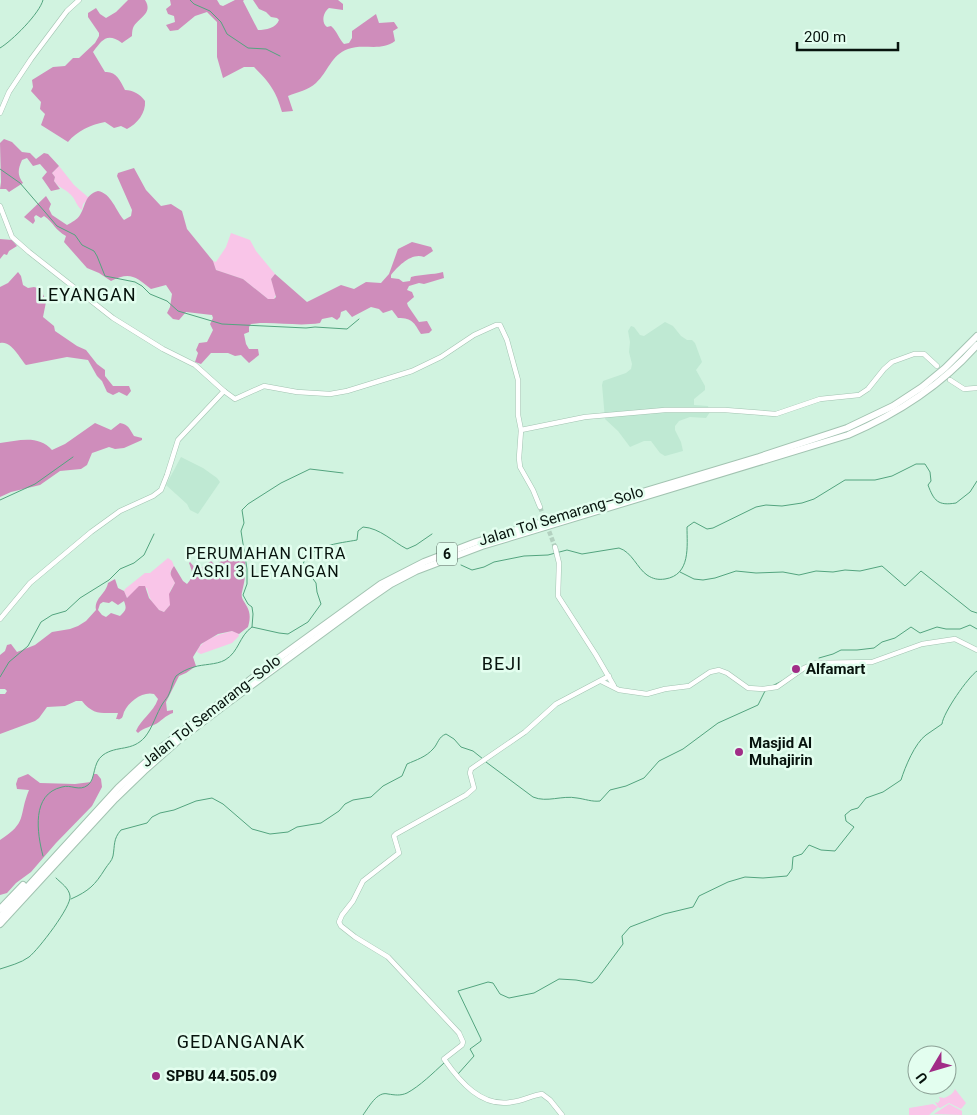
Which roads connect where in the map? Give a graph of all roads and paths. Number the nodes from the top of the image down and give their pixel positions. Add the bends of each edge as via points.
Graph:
1 (80, 0) edge
2 (0, 112) edge
3 (0, 206) edge
4 (977, 336) edge
5 (977, 345) edge
6 (937, 366) dead end
7 (950, 380) dead end
8 (977, 388) edge
9 (224, 391) junction
10 (521, 430) junction
11 (540, 507) tunnel mouth
12 (555, 547) tunnel mouth
13 (0, 619) edge
14 (977, 650) edge
15 (609, 676) junction
16 (602, 681) junction
17 (614, 686) junction
18 (58, 852) junction
19 (0, 909) edge
20 (0, 917) edge
21 (0, 924) edge
22 (562, 1115) edge

1 - 2 street via 67,11 31,59
3 - 9 street via 12,237 29,252 113,318 195,365
4 - 18 highway, Jalan Tol Semarang–Solo / 6 via 922,388 847,428 476,542 381,584 175,737 118,788
5 - 21 highway, Jalan Tol Semarang–Solo / 6 via 925,393 879,421 848,435 482,546 391,584 225,705 144,770
6 - 10 street via 924,354 914,354 892,362 859,395 812,401 776,414 665,410 585,417
7 - 8 street via 964,389
9 - 10 street via 234,399 264,386 286,391 341,393 412,371 441,357 474,334 500,325 518,380
9 - 13 street via 178,440 160,490 115,514 87,535 30,583
10 - 11 street via 521,470
12 - 15 street via 558,596
14 - 17 street via 960,640 951,639 917,645 872,662 816,663 781,685 765,689 748,688 719,670 689,686 647,694 622,691
15 - 16 street
15 - 17 street
16 - 17 street
16 - 22 street via 556,704 520,736 470,771 474,786 471,791 396,834 399,853 364,882 339,922 355,937 388,957 459,1033 462,1045 444,1059 466,1086 499,1103 542,1094
18 - 19 highway
18 - 20 highway, Jalan Tol Semarang–Solo / 6

